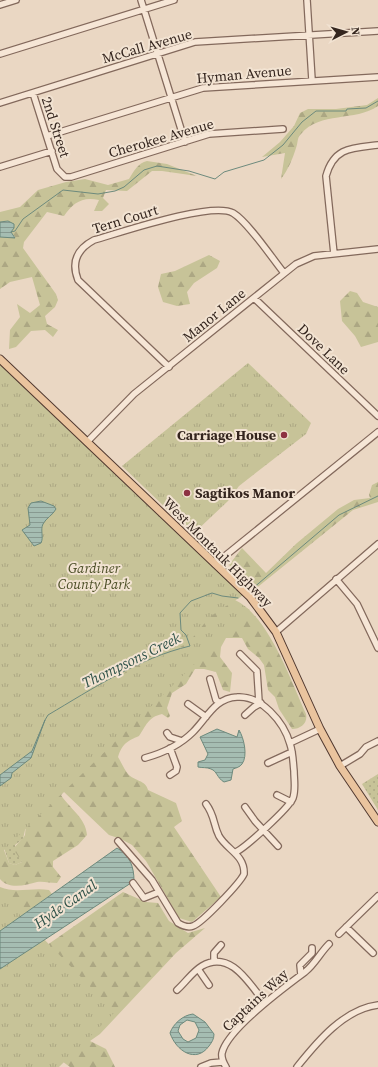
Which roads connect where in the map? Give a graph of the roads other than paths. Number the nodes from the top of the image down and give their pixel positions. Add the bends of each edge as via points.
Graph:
1 (16, 0) edge
2 (141, 0) edge
3 (174, 0) edge
4 (307, 0) edge
5 (0, 5) edge
6 (144, 9) junction
7 (378, 32) edge
8 (309, 35) junction
9 (0, 54) edge
10 (158, 54) junction
11 (378, 76) edge
12 (312, 80) junction
13 (33, 93) junction
14 (170, 97) junction
15 (0, 103) edge
16 (283, 129) dead end
17 (47, 136) junction
18 (185, 142) junction
19 (378, 145) edge
20 (52, 151) junction
21 (0, 167) edge
22 (57, 169) joint
23 (378, 250) edge
24 (334, 254) junction
25 (284, 273) junction
26 (254, 298) junction
27 (0, 359) edge
28 (169, 367) junction
29 (378, 416) edge
30 (378, 432) edge
31 (88, 442) junction
32 (378, 544) edge
33 (215, 564) junction
34 (336, 579) junction
35 (276, 632) junction
36 (378, 648) edge
37 (240, 654) dead end
38 (210, 679) dead end
39 (219, 702) junction
40 (260, 702) junction
41 (188, 704) dead end
42 (245, 715) dead end
43 (206, 717) junction
44 (320, 729) junction
45 (167, 733) dead end
46 (182, 741) junction
47 (378, 741) edge
48 (290, 743) junction
49 (170, 748) junction
50 (292, 752) junction
51 (145, 758) dead end
52 (268, 763) dead end
53 (340, 766) junction
54 (170, 775) dead end
55 (277, 795) dead end
56 (291, 802) junction
57 (206, 804) dead end
58 (245, 807) dead end
59 (378, 822) edge
60 (264, 829) junction
61 (118, 841) dead end
62 (278, 846) dead end
63 (236, 852) junction
64 (133, 883) dead end
65 (159, 892) junction
66 (378, 896) edge
67 (346, 927) junction
68 (339, 934) dead end
69 (329, 944) dead end
70 (221, 945) dead end
71 (312, 948) dead end
72 (373, 953) dead end
73 (214, 961) junction
74 (198, 970) junction
75 (301, 975) junction
76 (209, 985) dead end
77 (177, 990) dead end
78 (265, 1003) junction
79 (378, 1005) edge
80 (224, 1064) edge
81 (201, 1067) edge
82 (297, 1067) edge

1 - 5 street
2 - 6 street
3 - 6 street
4 - 8 street
6 - 9 street
6 - 10 street
7 - 8 street, McCall Avenue
8 - 10 street, McCall Avenue via 196,42
8 - 12 street
10 - 13 street, McCall Avenue
10 - 14 street
11 - 12 street, Hyman Avenue
12 - 14 street, Hyman Avenue via 210,87
13 - 15 street, McCall Avenue
13 - 17 street, 2nd Street
14 - 17 street, Hyman Avenue
14 - 18 street
16 - 18 street, Cherokee Avenue via 217,133
17 - 20 street, 2nd Street
18 - 22 street, Cherokee Avenue via 71,178 65,177
19 - 24 street via 349,148 339,154 329,166 326,176
20 - 21 street
20 - 22 street, 2nd Street
23 - 24 street, Manor Lane
24 - 25 street, Manor Lane via 305,259
25 - 26 street, Manor Lane
25 - 28 street, Tern Court via 238,217 224,210 167,219 84,245 78,251 76,259 75,273 78,280
26 - 28 street, Manor Lane
26 - 29 street, Dove Lane
27 - 31 main road, West Montauk Highway
28 - 31 street, Manor Lane via 134,394
30 - 33 street
31 - 33 main road, West Montauk Highway
32 - 34 street
33 - 35 main road, West Montauk Highway via 250,597
34 - 35 street
34 - 36 street via 357,604
35 - 44 main road, West Montauk Highway
37 - 40 street via 257,671
38 - 39 street via 216,700
39 - 40 street via 236,697
39 - 43 street
40 - 42 street
40 - 48 street via 275,718
41 - 43 street
43 - 46 street
44 - 48 street
44 - 53 main road, West Montauk Highway
45 - 46 street via 170,738
46 - 49 street
47 - 53 street
48 - 50 street
49 - 51 street
49 - 54 street via 177,767
50 - 52 street
50 - 56 street via 295,786
53 - 59 main road, West Montauk Highway
55 - 56 street
56 - 60 street
57 - 63 street via 214,817 218,835
58 - 60 street via 255,822
60 - 62 street
60 - 63 street
61 - 65 street via 137,861
63 - 65 street via 245,870 242,879 194,926 178,923
64 - 65 street via 144,898
66 - 67 street
67 - 68 street
67 - 72 street
69 - 75 street, Captains Way
70 - 73 street via 214,953
71 - 75 street via 312,953 300,965
73 - 74 street
73 - 78 street via 226,963 238,970
74 - 76 street
74 - 77 street
75 - 78 street, Captains Way
78 - 80 street, Captains Way via 226,1043 222,1052
79 - 82 street via 364,1008 348,1017 319,1042
80 - 81 street, Captains Way via 211,1063

